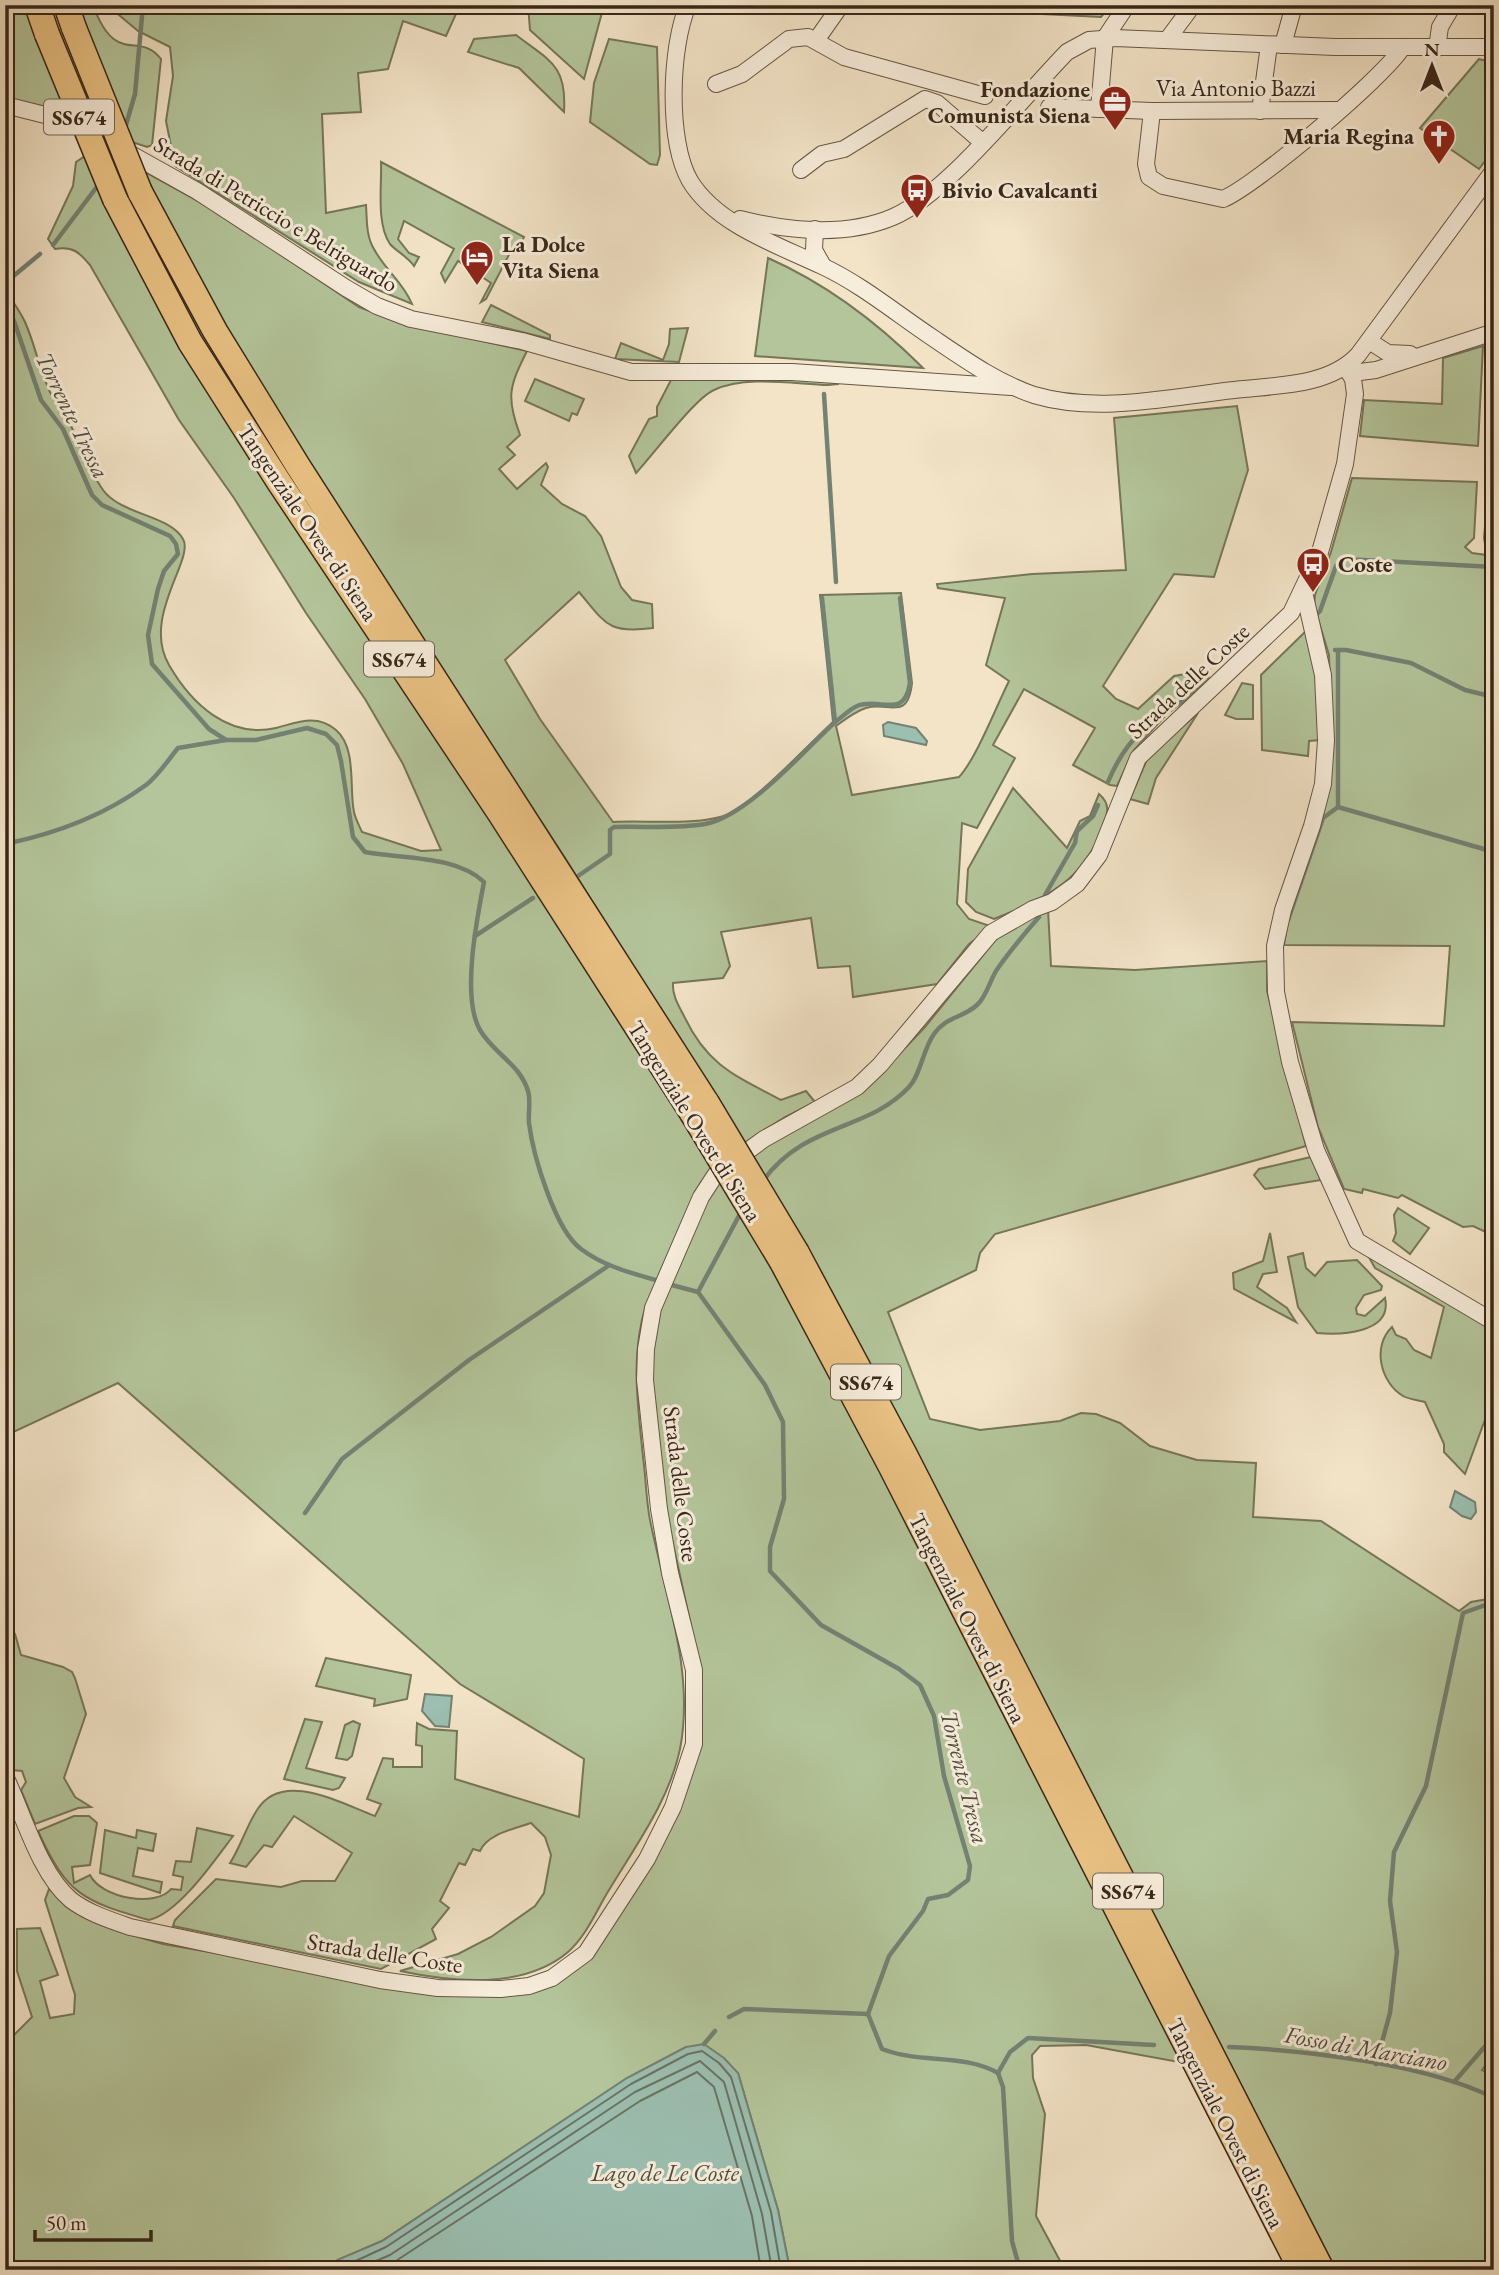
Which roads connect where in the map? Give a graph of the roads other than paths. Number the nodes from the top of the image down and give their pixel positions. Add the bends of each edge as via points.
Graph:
1 (37, 5) edge
2 (688, 5) edge
3 (841, 5) edge
4 (1127, 5) edge
5 (1193, 5) edge
6 (1294, 5) edge
7 (1453, 5) edge
8 (70, 17) edge
9 (817, 39) junction
10 (1097, 39) junction
11 (1167, 40) junction
12 (1276, 45) junction
13 (1494, 47) edge
14 (1402, 48) junction
15 (1437, 48) junction
16 (716, 84) dead end
17 (985, 96) dead end
18 (5, 105) edge
19 (1049, 107) dead end
20 (1099, 109) junction
21 (1339, 110) junction
22 (1152, 111) junction
23 (1260, 111) junction
24 (982, 142) junction
25 (801, 170) dead end
26 (1494, 170) edge
27 (715, 208) junction
28 (815, 229) junction
29 (823, 266) junction
30 (1494, 332) edge
31 (1369, 341) junction
32 (1419, 354) junction
33 (961, 357) junction
34 (1346, 368) junction
35 (944, 382) junction
36 (1017, 388) junction
37 (1304, 592) junction
38 (699, 1108) junction
39 (1494, 1322) edge
40 (926, 1516) junction
41 (5, 1776) edge
42 (1301, 2270) edge
43 (1322, 2270) edge

1 - 38 highway, Tangenziale Ovest di Siena / SS674, bridge via 116,199 190,342
2 - 27 street via 678,43 676,139 691,183
3 - 9 street
4 - 10 street
5 - 11 street
6 - 12 street
7 - 15 street via 1440,27
8 - 38 highway, Tangenziale Ovest di Siena / SS674, bridge via 140,192 215,331
9 - 16 street via 789,39 743,74
9 - 17 street via 844,57
10 - 11 street
10 - 20 street
10 - 24 street via 1067,52
11 - 12 street
12 - 14 street
12 - 23 street
13 - 15 street
14 - 15 street
14 - 21 street
18 - 35 street, Strada di Petriccio e Belriguardo via 61,119 104,139 377,306 418,321 522,341 631,372 782,371
19 - 20 street, Via Antonio Bazzi
20 - 22 street, Via Antonio Bazzi
21 - 22 street via 1242,187 1218,199 1163,186 1149,177 1146,164
21 - 23 street, Via Antonio Bazzi
22 - 23 street, Via Antonio Bazzi
24 - 25 street via 937,103 925,99
24 - 28 street via 911,207 867,225
26 - 31 street
27 - 28 street via 754,222
27 - 29 street, Strada di Petriccio e Belriguardo
28 - 29 street via 814,250
29 - 33 street, Strada di Petriccio e Belriguardo
30 - 32 street
31 - 32 street via 1388,353
31 - 34 street
32 - 34 street via 1376,370
33 - 35 street
33 - 36 street, Strada di Petriccio e Belriguardo
34 - 36 street, Strada di Petriccio e Belriguardo via 1298,382 1114,403 1062,400
34 - 37 street, Strada delle Coste via 1355,394 1345,464
35 - 36 street, Strada di Petriccio e Belriguardo
37 - 39 street via 1323,676 1326,740 1312,826 1275,946 1276,992 1290,1062 1316,1150 1357,1241
37 - 41 street, Strada delle Coste via 1282,623 1138,758 1099,855 1077,884 992,933 857,1087 764,1139 716,1174 701,1197 653,1308 645,1380 670,1573 694,1670 694,1744 673,1808 647,1859 615,1912 574,1964 529,1986 438,1988 130,1927 71,1899 45,1862
38 - 40 highway, Tangenziale Ovest di Siena / SS674, bridge
40 - 42 highway, Tangenziale Ovest di Siena / SS674
40 - 43 highway, Tangenziale Ovest di Siena / SS674

